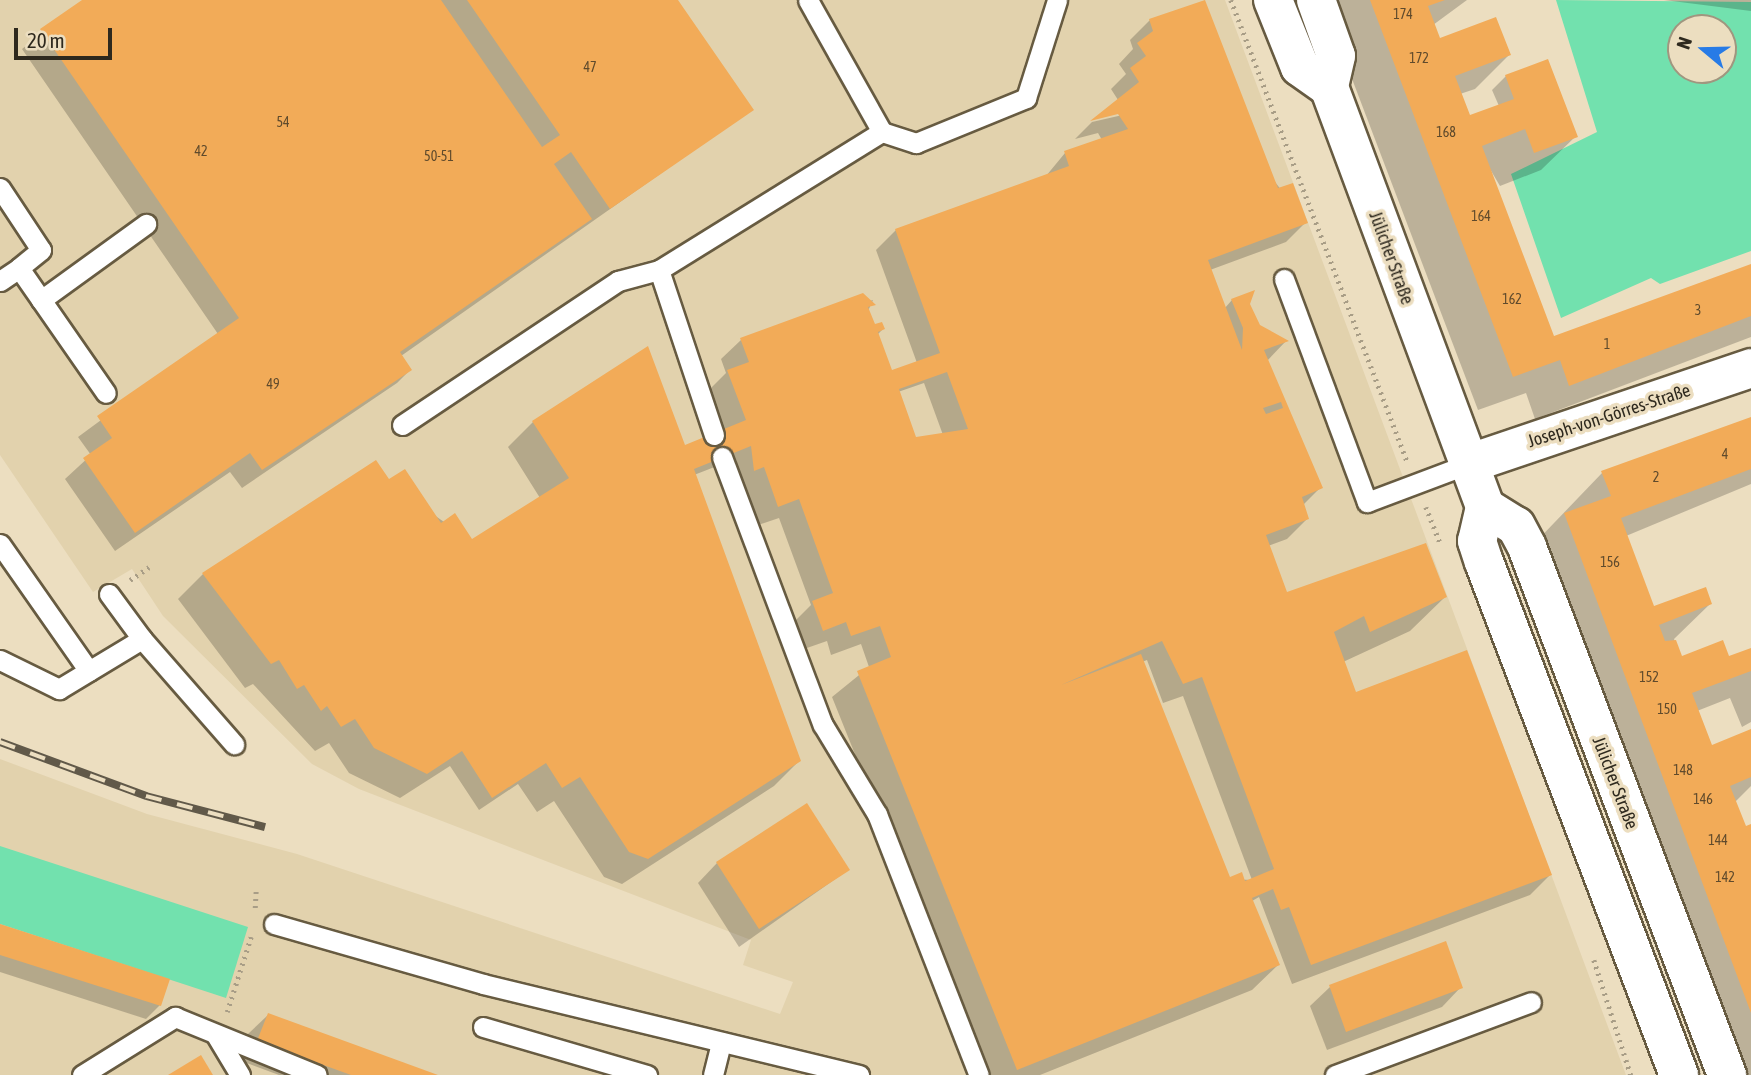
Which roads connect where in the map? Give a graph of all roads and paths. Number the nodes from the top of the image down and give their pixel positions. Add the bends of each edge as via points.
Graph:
1 (808, 0) edge
2 (1058, 0) edge
3 (1231, 0) edge
4 (1273, 0) edge
5 (1316, 0) edge
6 (1329, 87) junction
7 (882, 132) junction
8 (0, 188) edge
9 (146, 224) dead end
10 (19, 268) junction
11 (659, 270) junction
12 (1284, 279) dead end
13 (0, 281) edge
14 (41, 300) junction
15 (1751, 368) edge
16 (106, 393) dead end
17 (402, 425) dead end
18 (714, 435) dead end
19 (722, 457) dead end
20 (1468, 464) junction
21 (1416, 483) junction
22 (1485, 507) junction
23 (0, 544) edge
24 (1443, 551) dead end
25 (109, 594) dead end
26 (142, 639) junction
27 (0, 660) edge
28 (89, 671) junction
29 (234, 744) dead end
30 (274, 924) dead end
31 (254, 929) dead end
32 (1590, 950) dead end
33 (233, 1000) dead end
34 (1531, 1002) dead end
35 (483, 1027) dead end
36 (216, 1035) junction
37 (721, 1042) junction
38 (82, 1075) edge
39 (240, 1075) edge
40 (317, 1075) edge
41 (647, 1075) edge
42 (713, 1075) edge
43 (859, 1075) edge
44 (979, 1075) edge
45 (1335, 1075) edge
46 (1631, 1075) edge
47 (1679, 1075) edge
48 (1727, 1075) edge

1 - 7 lane
2 - 7 lane via 1026,98 916,143
3 - 21 path
4 - 6 main road via 1300,67
5 - 6 main road via 1336,56
6 - 20 main road, Jülicher Straße
7 - 11 lane
8 - 10 lane via 41,250
9 - 14 lane
10 - 13 lane
10 - 14 lane
11 - 17 lane via 618,281
11 - 18 lane
12 - 21 lane via 1367,502
14 - 16 lane
15 - 20 main road, Joseph-von-Görres-Straße
19 - 44 lane via 823,725 877,814
20 - 21 lane
20 - 22 main road, Jülicher Straße
21 - 24 path
22 - 47 main road via 1477,541 1484,562
22 - 48 main road, Jülicher Straße via 1516,526 1527,547
23 - 28 lane
25 - 26 lane
26 - 28 lane
26 - 29 lane
27 - 28 lane via 54,689
30 - 37 lane
31 - 33 path
32 - 46 path
34 - 45 lane
35 - 41 lane
36 - 38 lane via 175,1017
36 - 39 lane
36 - 40 lane
37 - 42 lane
37 - 43 lane

